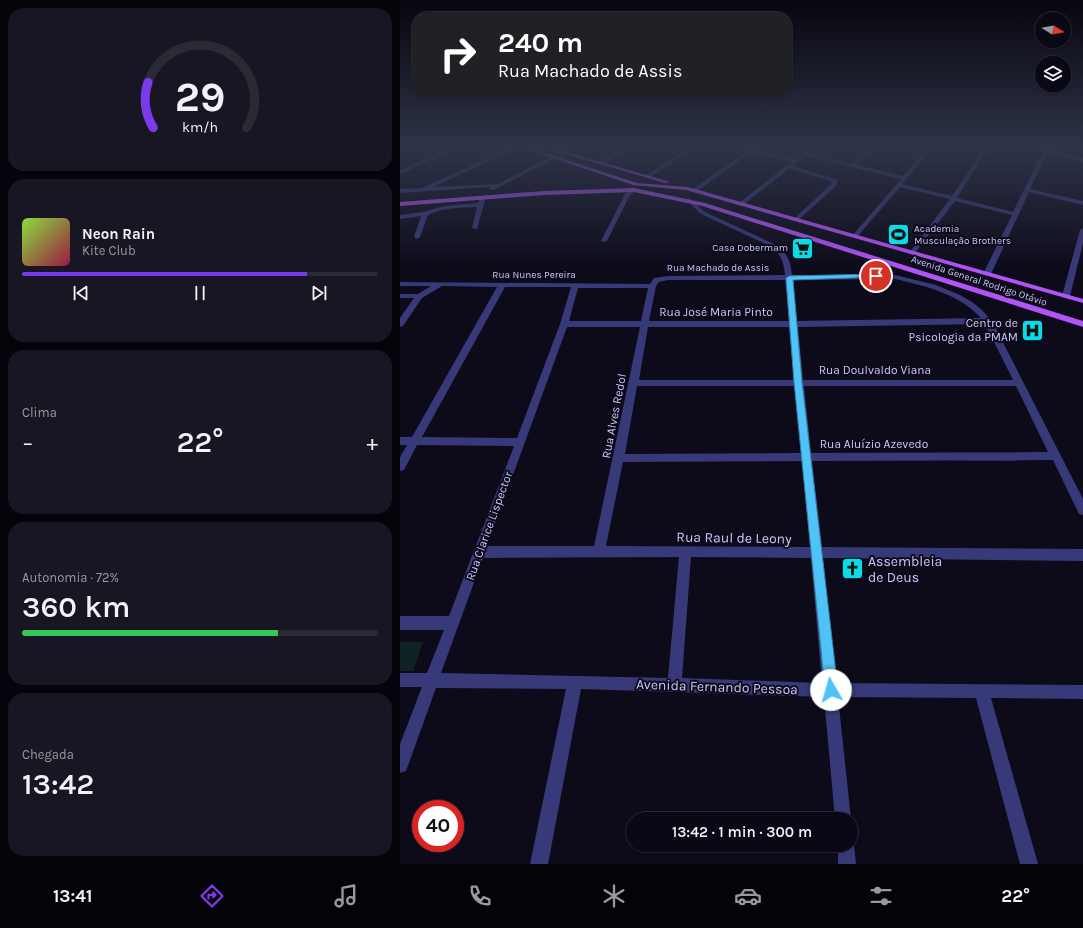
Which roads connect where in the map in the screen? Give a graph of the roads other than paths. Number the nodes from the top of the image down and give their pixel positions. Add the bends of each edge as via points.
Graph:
1 (436, 188) edge
2 (493, 188) edge
3 (617, 188) edge
4 (634, 188) edge
5 (640, 188) edge
6 (687, 188) edge
7 (762, 188) edge
8 (830, 188) edge
9 (896, 188) edge
10 (912, 188) edge
11 (960, 188) edge
12 (424, 189) joint
13 (695, 190) joint
14 (1026, 190) joint
15 (400, 191) edge
16 (484, 195) junction
17 (400, 199) edge
18 (953, 199) junction
19 (689, 200) junction
20 (742, 203) junction
21 (1083, 203) edge
22 (400, 204) edge
23 (481, 205) junction
24 (425, 214) junction
25 (1015, 214) junction
26 (400, 217) edge
27 (797, 219) junction
28 (475, 228) dead end
29 (1083, 230) edge
30 (855, 236) junction
31 (417, 237) dead end
32 (604, 241) dead end
33 (912, 253) junction
34 (987, 274) junction
35 (789, 278) junction
36 (400, 284) edge
37 (441, 284) junction
38 (502, 285) junction
39 (576, 285) junction
40 (652, 286) junction
41 (400, 296) edge
42 (419, 296) junction
43 (1066, 296) junction
44 (1083, 301) edge
45 (988, 321) junction
46 (400, 324) edge
47 (564, 324) junction
48 (794, 324) junction
49 (1083, 324) edge
50 (646, 325) junction
51 (798, 382) junction
52 (1020, 383) junction
53 (634, 384) junction
54 (400, 441) edge
55 (414, 441) junction
56 (521, 442) junction
57 (1056, 456) junction
58 (806, 457) junction
59 (620, 458) junction
60 (400, 467) edge
61 (1083, 510) edge
62 (599, 551) junction
63 (480, 552) junction
64 (685, 552) junction
65 (816, 554) junction
66 (1083, 555) edge
67 (400, 623) edge
68 (454, 623) junction
69 (400, 680) edge
70 (433, 680) junction
71 (575, 682) junction
72 (674, 686) junction
73 (831, 690) junction
74 (982, 692) junction
75 (1083, 692) edge
76 (400, 765) edge
77 (842, 812) edge
78 (847, 852) edge
79 (539, 864) edge
80 (848, 864) edge
81 (1029, 864) edge

1 - 12 street
2 - 16 street
3 - 16 main road, Avenida General Rodrigo Otávio
4 - 32 street via 628,194
5 - 19 main road, Avenida General Rodrigo Otávio
6 - 13 main road, Avenida General Rodrigo Otávio
7 - 20 street
8 - 27 street
9 - 30 street
10 - 18 street
11 - 18 street
12 - 15 street
13 - 20 main road, Avenida General Rodrigo Otávio
14 - 21 street
14 - 25 street
16 - 17 main road, Avenida General Rodrigo Otávio
16 - 22 main road, Avenida General Rodrigo Otávio
16 - 23 street
18 - 25 street
18 - 33 street
19 - 35 street via 703,212 776,249 786,261
19 - 49 main road, Avenida General Rodrigo Otávio
20 - 27 main road, Avenida General Rodrigo Otávio
23 - 24 street via 434,210
23 - 28 street
24 - 26 street
24 - 31 street
25 - 34 street
27 - 30 main road, Avenida General Rodrigo Otávio
29 - 43 street
30 - 33 main road, Avenida General Rodrigo Otávio
33 - 34 main road, Avenida General Rodrigo Otávio
34 - 43 main road, Avenida General Rodrigo Otávio
35 - 40 street, Rua Machado de Assis via 668,278 657,280
35 - 45 street, Rua Machado de Assis via 895,277 931,286 962,299 979,310
35 - 48 street
36 - 37 street
37 - 38 street, Rua Nunes Pereira
37 - 42 street, Rua Nunes Pereira
38 - 39 street, Rua Nunes Pereira
38 - 55 street
39 - 40 street, Rua Nunes Pereira
39 - 47 street, Rua Clarice Lispector
40 - 50 street, Rua Alves Redol
41 - 42 street
42 - 46 street
43 - 44 main road, Avenida General Rodrigo Otávio
45 - 48 street, Rua José Maria Pinto
45 - 52 street, Rua Machado de Assis
47 - 50 street, Rua José Maria Pinto
47 - 56 street, Rua Clarice Lispector
48 - 50 street, Rua José Maria Pinto
48 - 51 street
50 - 53 street, Rua Alves Redol
51 - 52 street, Rua Doulvaldo Viana
51 - 53 street, Rua Doulvaldo Viana
51 - 58 street
52 - 57 street, Rua Machado de Assis
53 - 59 street, Rua Alves Redol
54 - 55 street
55 - 56 street
55 - 60 street
56 - 63 street, Rua Clarice Lispector
57 - 58 street, Rua Aluízio Azevedo
57 - 61 street, Rua Machado de Assis
58 - 59 street, Rua Aluízio Azevedo
58 - 65 street
59 - 62 street, Rua Alves Redol
62 - 63 street, Rua Raul de Leony
62 - 64 street, Rua Raul de Leony
63 - 68 street, Rua Clarice Lispector
64 - 65 street, Rua Raul de Leony
64 - 72 street
65 - 66 street, Rua Raul de Leony
65 - 73 street
67 - 68 street
68 - 70 street, Rua Clarice Lispector
69 - 70 street, Avenida Fernando Pessoa
70 - 71 street, Avenida Fernando Pessoa
70 - 76 street, Rua Clarice Lispector
71 - 72 street, Avenida Fernando Pessoa
71 - 79 street
72 - 73 street, Avenida Fernando Pessoa
73 - 74 street, Avenida Fernando Pessoa
73 - 77 street
74 - 75 street, Avenida Fernando Pessoa
74 - 81 street
78 - 80 street

